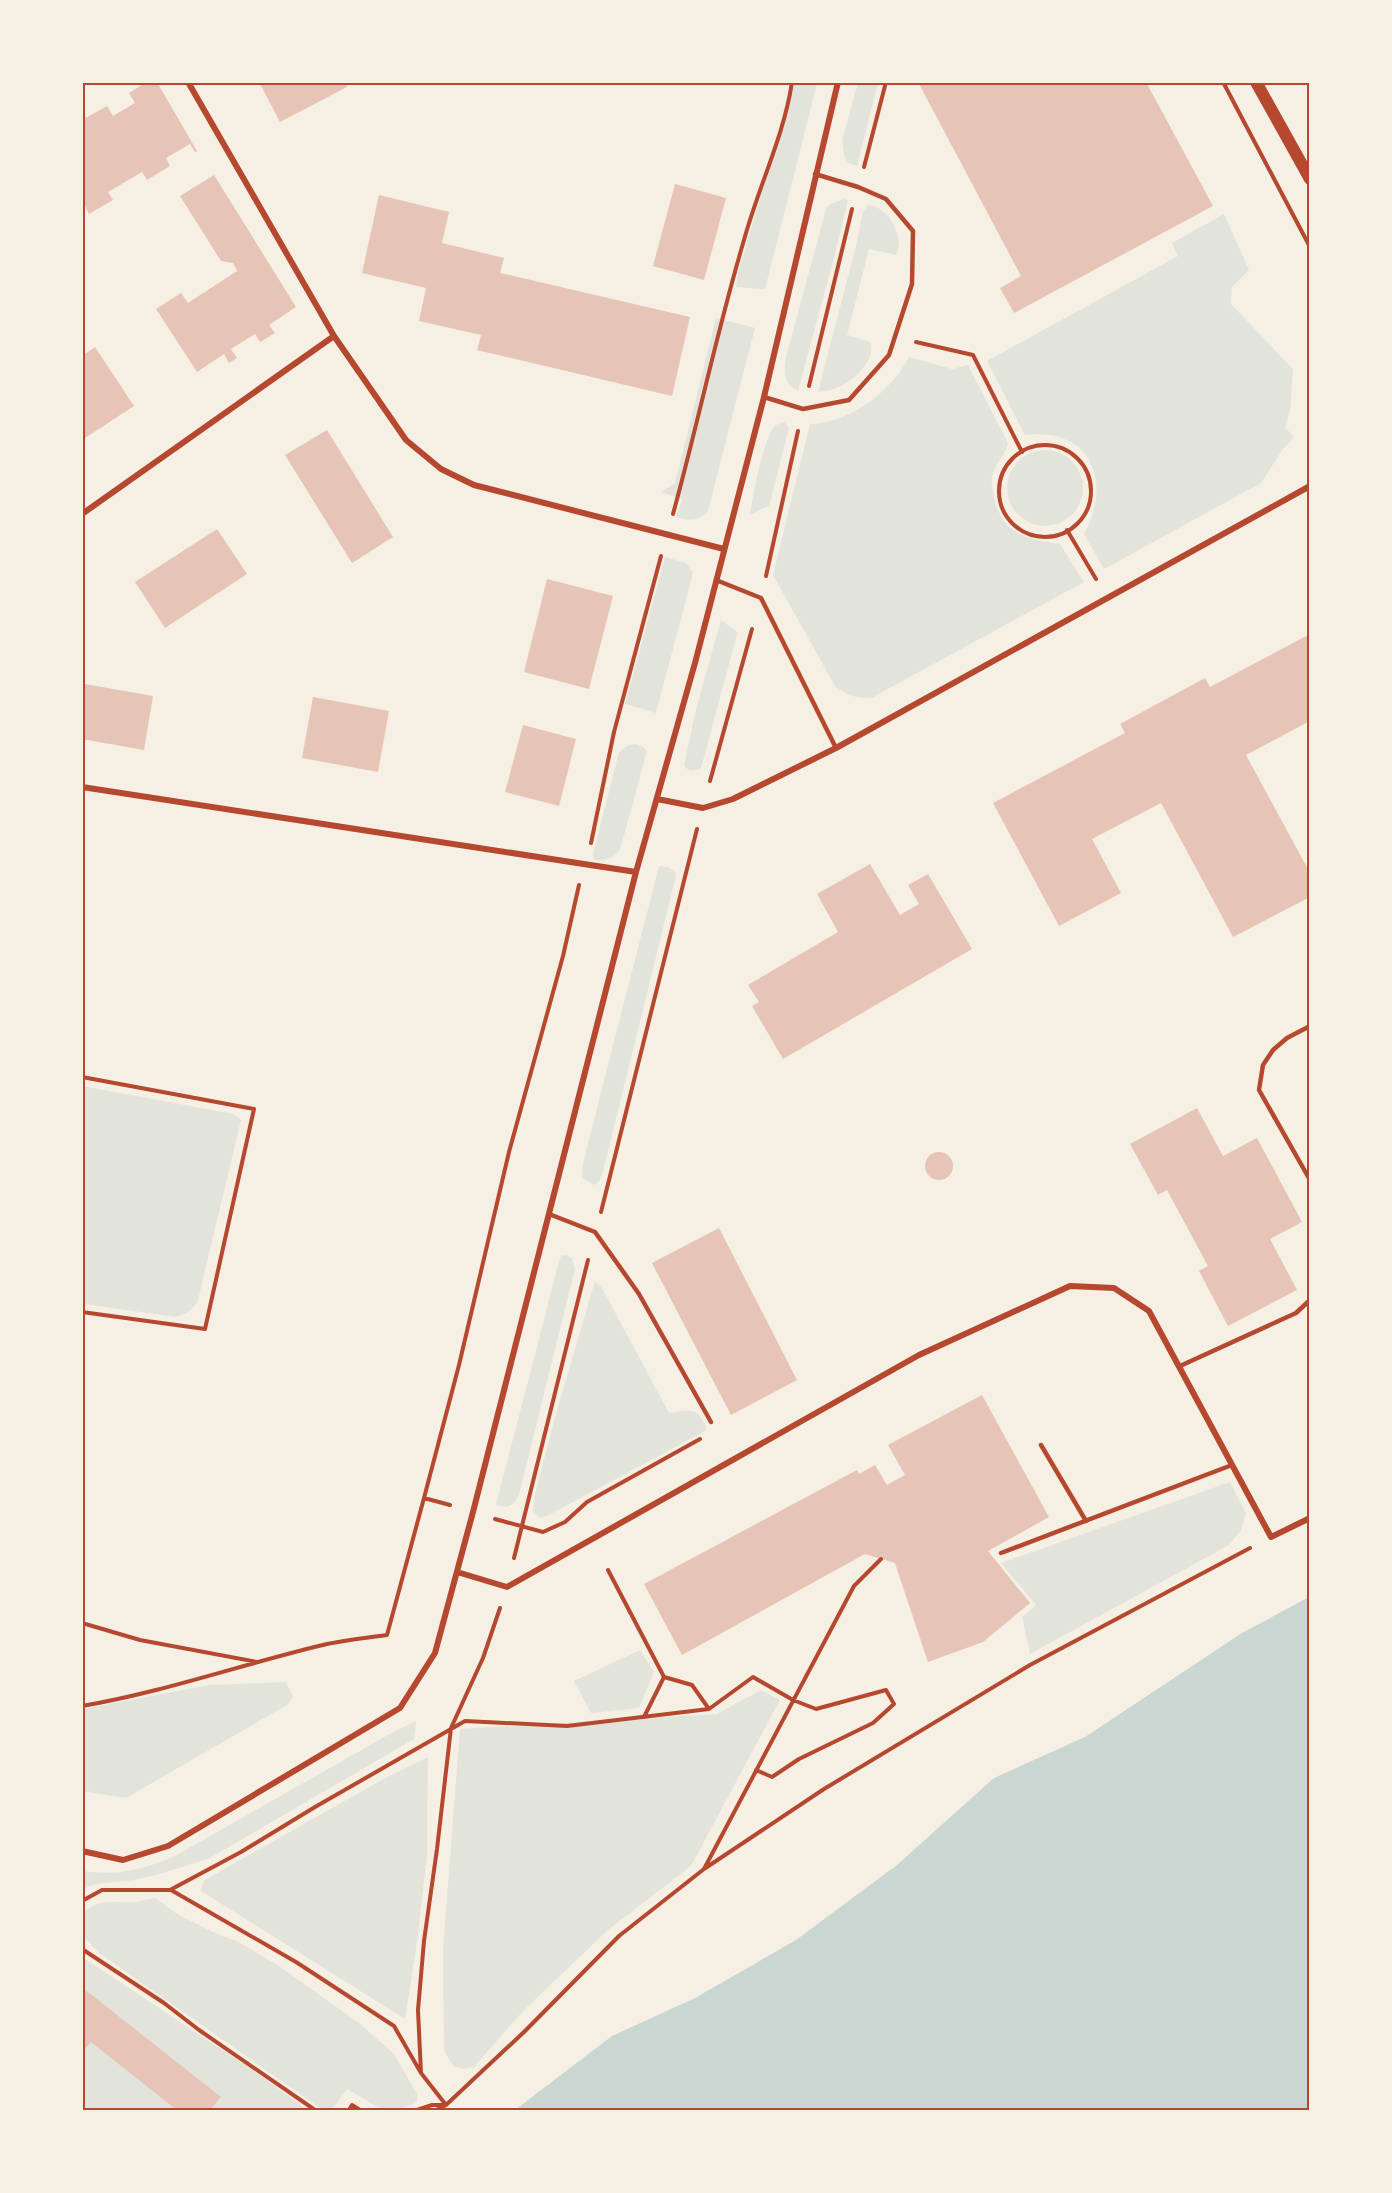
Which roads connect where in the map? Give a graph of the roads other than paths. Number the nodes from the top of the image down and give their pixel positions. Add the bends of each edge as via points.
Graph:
1 (188, 82) edge
2 (838, 82) edge
3 (1256, 82) edge
4 (815, 174) junction
5 (1310, 179) edge
6 (334, 336) junction
7 (764, 397) junction
8 (1310, 486) edge
9 (82, 514) edge
10 (724, 549) junction
11 (716, 580) junction
12 (836, 748) junction
13 (82, 787) edge
14 (657, 799) junction
15 (636, 872) junction
16 (1310, 1026) edge
17 (1310, 1180) edge
18 (549, 1214) junction
19 (1310, 1300) edge
20 (1180, 1366) junction
21 (711, 1422) dead end
22 (1041, 1445) dead end
23 (1232, 1465) junction
24 (1310, 1518) edge
25 (1086, 1521) junction
26 (1000, 1553) dead end
27 (457, 1572) junction
28 (82, 1851) edge

1 - 6 street
2 - 4 street
3 - 5 main road
4 - 7 street
4 - 7 lane via 886,199 913,231 912,284 889,355 849,400 803,409
6 - 9 street
6 - 10 street via 406,440 441,469 474,485
7 - 10 street
8 - 12 street
10 - 11 street
11 - 12 lane via 760,598
11 - 14 street
12 - 14 street via 733,799 703,808
13 - 15 street
14 - 15 street
15 - 18 street
16 - 17 lane via 1273,1050 1263,1065 1259,1090
18 - 21 lane via 595,1232 639,1294
18 - 27 street
19 - 20 lane via 1296,1313
20 - 23 street
20 - 27 street via 1149,1311 1114,1288 1070,1286 919,1355 507,1587
22 - 25 lane
23 - 24 street via 1270,1538
23 - 25 lane
25 - 26 lane
27 - 28 street via 435,1653 400,1708 168,1846 123,1860

